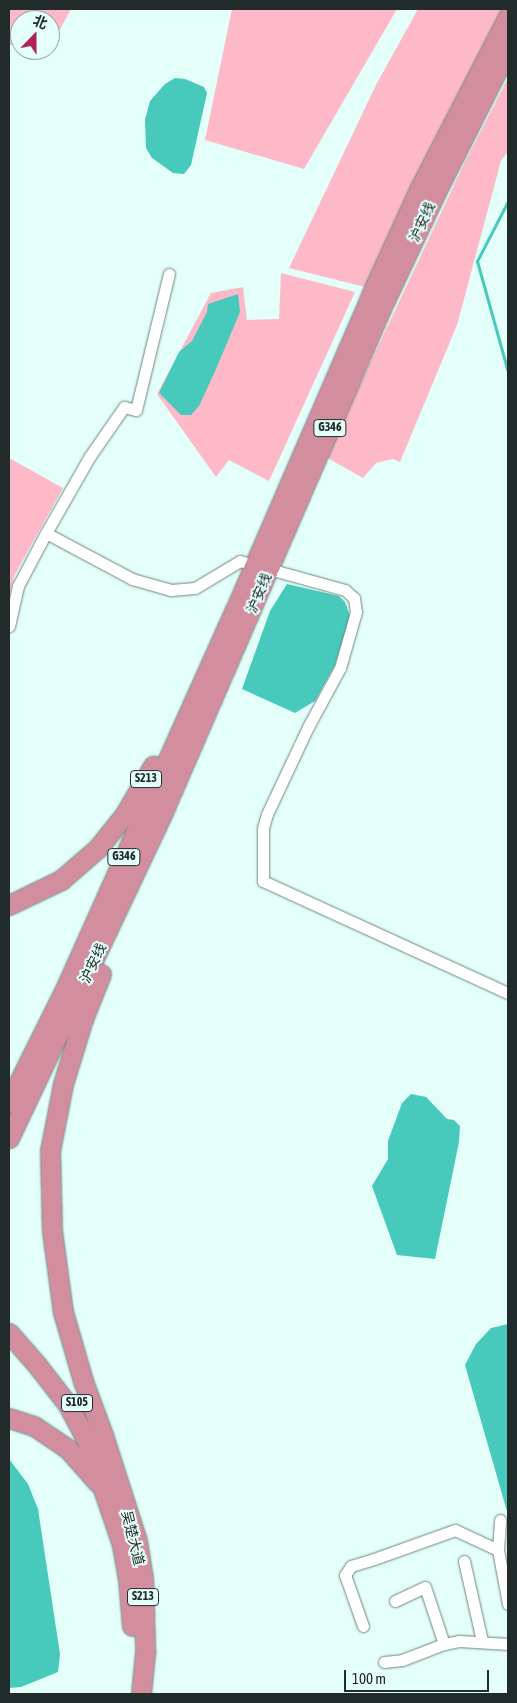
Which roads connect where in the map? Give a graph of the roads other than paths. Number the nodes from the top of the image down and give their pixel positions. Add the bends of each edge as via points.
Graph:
1 (508, 17) edge
2 (508, 49) edge
3 (169, 274) dead end
4 (46, 532) junction
5 (262, 567) junction
6 (235, 610) junction
7 (9, 626) edge
8 (163, 812) junction
9 (9, 905) edge
10 (508, 993) edge
11 (9, 1102) edge
12 (9, 1138) edge
13 (9, 1318) edge
14 (9, 1333) edge
15 (9, 1418) edge
16 (119, 1507) junction
17 (500, 1520) dead end
18 (498, 1550) junction
19 (464, 1561) dead end
20 (395, 1601) dead end
21 (508, 1604) edge
22 (363, 1626) dead end
23 (482, 1641) junction
24 (444, 1644) junction
25 (508, 1644) edge
26 (384, 1662) dead end
27 (128, 1694) edge
28 (141, 1694) edge

1 - 5 highway, 沪安线 / G346 via 424,180 371,295
2 - 5 highway, 沪安线 / G346 via 435,194
3 - 4 street via 136,410 124,407 90,456
4 - 5 street via 132,579 171,590 195,588 240,561
4 - 7 street via 18,586
5 - 6 highway, 沪安线 / G346
5 - 8 highway, 沪安线 / G346
5 - 10 street via 345,590 354,598 356,612 340,668 267,814 263,881
6 - 9 highway, S213 via 125,814 98,848 61,880
6 - 11 highway, 沪安线 / G346 via 67,985
8 - 12 highway, 沪安线 / G346
8 - 16 highway via 83,1019 62,1084 50,1151 52,1231 64,1312 83,1382 103,1434
13 - 16 highway, S105 via 57,1374 87,1418
14 - 16 highway via 68,1405
15 - 16 highway via 34,1426 68,1449
16 - 27 highway, 吴楚大道 / S213 via 132,1616
16 - 28 highway, 吴楚大道 / S213 via 137,1541 143,1578 145,1653
17 - 18 street
18 - 21 street
18 - 22 street via 455,1530 350,1566 346,1575
19 - 23 street
20 - 24 street via 424,1588
23 - 24 street
23 - 25 street
24 - 26 street via 402,1660

